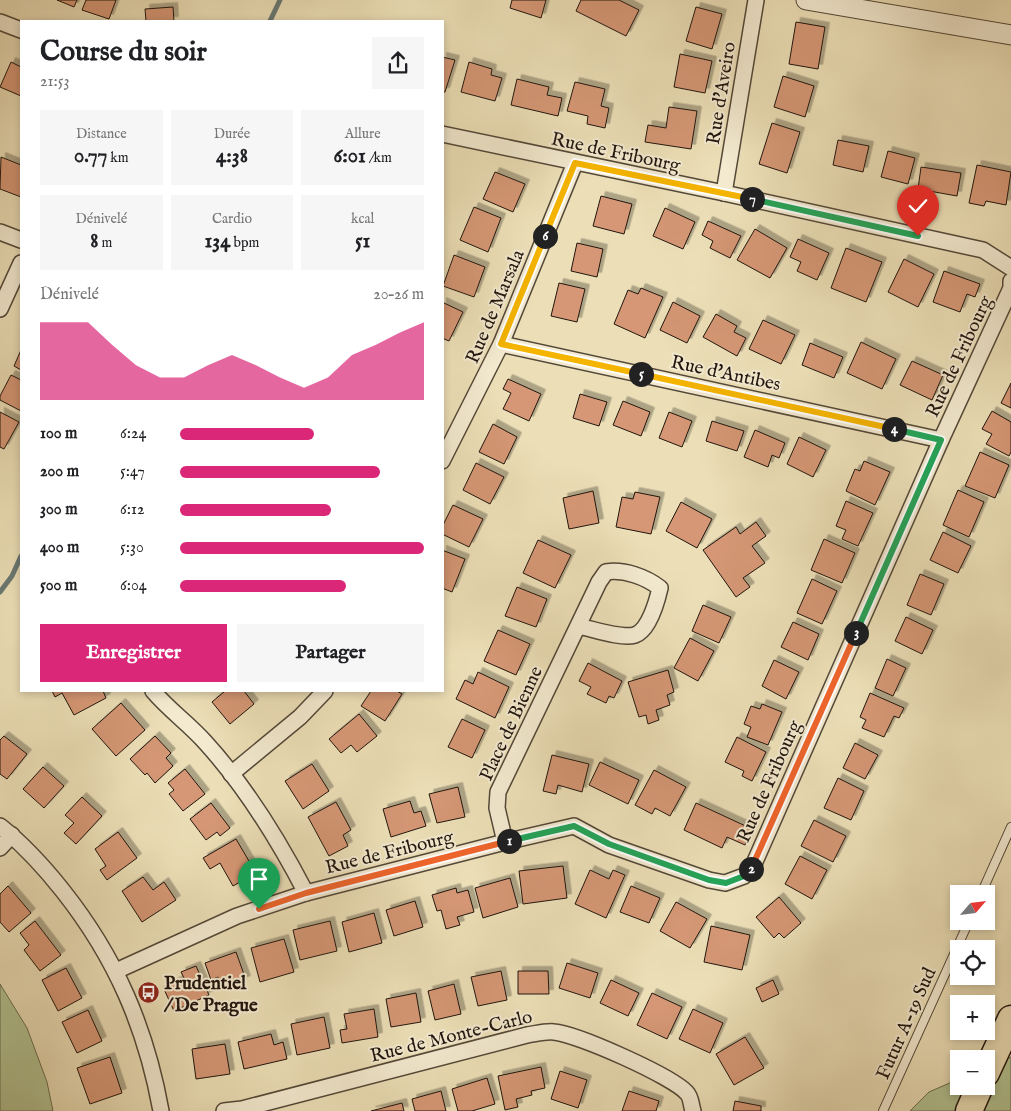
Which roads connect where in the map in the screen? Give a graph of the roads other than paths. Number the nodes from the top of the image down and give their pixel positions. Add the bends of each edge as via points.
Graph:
1 (756, 0) edge
2 (806, 0) edge
3 (0, 22) edge
4 (20, 30) edge
5 (1011, 35) edge
6 (444, 134) edge
7 (575, 163) junction
8 (724, 193) junction
9 (0, 232) edge
10 (20, 240) edge
11 (20, 265) edge
12 (1011, 268) edge
13 (1011, 282) edge
14 (0, 309) edge
15 (501, 344) junction
16 (941, 440) junction
17 (444, 457) edge
18 (578, 626) junction
19 (154, 692) edge
20 (324, 692) edge
21 (232, 774) junction
22 (1011, 827) edge
23 (6, 831) edge
24 (505, 842) junction
25 (0, 848) edge
26 (985, 885) edge
27 (306, 893) junction
28 (965, 930) edge
29 (116, 971) junction
30 (1011, 1019) edge
31 (995, 1054) edge
32 (976, 1095) edge
33 (161, 1111) edge
34 (224, 1111) edge
35 (692, 1111) edge
36 (883, 1111) edge
37 (969, 1111) edge

1 - 8 street, Rue d'Aveiro
2 - 5 street
3 - 4 street
6 - 7 street, Rue de Fribourg
7 - 8 street, Rue de Fribourg
7 - 15 street, Rue de Marsala
8 - 12 street, Rue de Fribourg via 983,250
9 - 10 street
11 - 14 street
13 - 16 street, Rue de Fribourg
15 - 16 street, Rue d'Antibes
15 - 17 street, Rue de Marsala
16 - 24 street, Rue de Fribourg via 753,866 744,876 726,883 709,880 609,844 574,826
18 - 18 street, Place de Bienne via 623,636 637,634 646,626 660,588 650,579 616,570 606,572
18 - 24 street, Place de Bienne via 498,792
19 - 21 street, Rue de Fribourg
20 - 21 street via 300,717
21 - 27 street, Rue de Fribourg via 271,831
22 - 26 lane
23 - 25 street
23 - 29 street via 44,867 72,902
24 - 27 street, Rue de Fribourg
27 - 29 street, Rue de Fribourg via 237,916
28 - 36 lane, Futur A-19 Sud
29 - 33 street via 147,1049
30 - 31 highway
32 - 37 highway
34 - 35 street, Rue de Monte-Carlo via 527,1035 553,1032 584,1040 664,1077 689,1094

